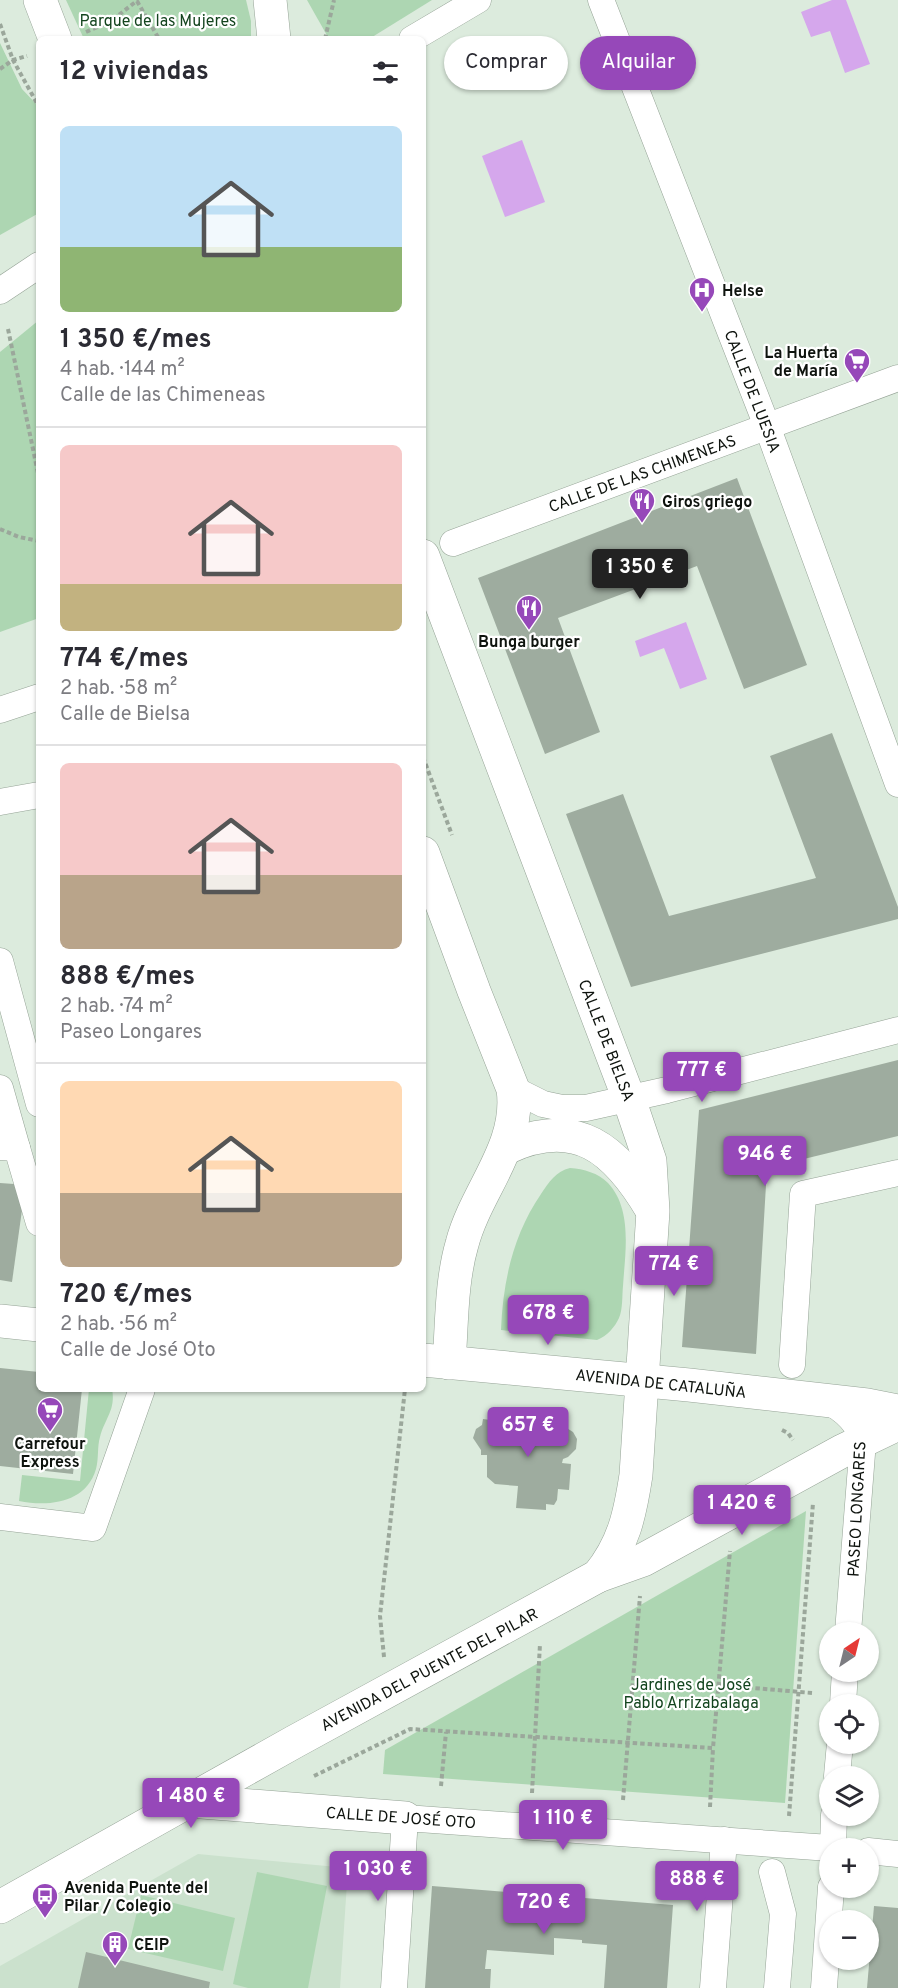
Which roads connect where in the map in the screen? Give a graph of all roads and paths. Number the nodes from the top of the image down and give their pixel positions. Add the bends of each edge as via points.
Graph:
1 (40, 0) edge
2 (137, 0) edge
3 (270, 0) edge
4 (334, 0) edge
5 (478, 0) edge
6 (601, 0) edge
7 (0, 24) edge
8 (54, 36) edge
9 (72, 36) edge
10 (157, 36) edge
11 (274, 36) edge
12 (326, 36) edge
13 (417, 36) edge
14 (36, 50) edge
15 (13, 60) junction
16 (0, 69) edge
17 (36, 102) edge
18 (36, 267) edge
19 (0, 291) edge
20 (8, 329) dead end
21 (898, 378) edge
22 (767, 426) junction
23 (36, 464) edge
24 (0, 530) edge
25 (36, 540) edge
26 (453, 543) dead end
27 (426, 564) edge
28 (36, 698) edge
29 (0, 710) edge
30 (898, 784) edge
31 (36, 796) edge
32 (0, 802) edge
33 (426, 861) edge
34 (0, 961) edge
35 (898, 1030) edge
36 (0, 1088) edge
37 (513, 1089) junction
38 (36, 1093) edge
39 (629, 1099) junction
40 (9, 1147) edge
41 (506, 1148) junction
42 (898, 1173) edge
43 (653, 1211) junction
44 (36, 1215) edge
45 (0, 1321) edge
46 (36, 1325) edge
47 (436, 1361) edge
48 (792, 1365) dead end
49 (642, 1380) junction
50 (141, 1392) edge
51 (405, 1392) edge
52 (827, 1401) junction
53 (898, 1411) edge
54 (898, 1424) edge
55 (863, 1441) junction
56 (808, 1469) junction
57 (733, 1511) junction
58 (0, 1517) edge
59 (643, 1560) junction
60 (598, 1576) junction
61 (541, 1608) junction
62 (849, 1622) edge
63 (718, 1685) junction
64 (800, 1692) junction
65 (387, 1693) junction
66 (812, 1693) dead end
67 (446, 1732) junction
68 (536, 1737) junction
69 (627, 1743) junction
70 (713, 1748) junction
71 (314, 1776) dead end
72 (441, 1786) dead end
73 (532, 1793) dead end
74 (623, 1800) dead end
75 (189, 1801) junction
76 (710, 1807) dead end
77 (405, 1818) junction
78 (724, 1840) junction
79 (787, 1845) junction
80 (819, 1847) edge
81 (879, 1852) edge
82 (898, 1854) edge
83 (772, 1872) dead end
84 (830, 1898) edge
85 (0, 1906) edge
86 (394, 1988) edge
87 (713, 1988) edge
88 (777, 1988) edge
89 (824, 1988) edge

1 - 8 street
2 - 9 path via 111,21
2 - 10 path
3 - 11 street
4 - 12 path
5 - 13 street
6 - 22 street, CALLE DE LUESIA
7 - 15 path
14 - 15 path
15 - 16 path
15 - 17 path
18 - 19 street
20 - 23 path
21 - 22 street, CALLE DE LAS CHIMENEAS
22 - 26 street, CALLE DE LAS CHIMENEAS
22 - 30 street, CALLE DE LUESIA
24 - 25 path
27 - 39 street, CALLE DE BIELSA
28 - 29 street
31 - 32 street
33 - 37 street
34 - 38 street
35 - 39 street
36 - 40 street
37 - 39 street via 543,1104 562,1108 586,1108
37 - 41 street via 514,1118
39 - 43 street, CALLE DE BIELSA via 650,1161
40 - 44 street
41 - 43 street via 546,1135 576,1137 596,1145 627,1171
41 - 47 street via 479,1199 461,1245
42 - 48 street via 803,1194
43 - 49 street, CALLE DE BIELSA
45 - 46 street
47 - 49 street, AVENIDA DE CATALUÑA
49 - 52 street, AVENIDA DE CATALUÑA
49 - 60 street, CALLE DE BIELSA via 630,1514 622,1537
50 - 58 street via 93,1528
51 - 65 path via 380,1616
52 - 53 street, AVENIDA DE CATALUÑA
52 - 55 street, PASEO LONGARES via 854,1422
54 - 55 street
55 - 56 street, AVENIDA DEL PUENTE DEL PILAR
55 - 62 street, PASEO LONGARES
56 - 57 street, AVENIDA DEL PUENTE DEL PILAR
56 - 64 path via 814,1485
57 - 59 street, AVENIDA DEL PUENTE DEL PILAR
57 - 63 path
59 - 60 street, AVENIDA DEL PUENTE DEL PILAR
59 - 69 path
60 - 61 street, AVENIDA DEL PUENTE DEL PILAR
61 - 65 street, AVENIDA DEL PUENTE DEL PILAR
61 - 68 path
63 - 64 path
63 - 70 path
64 - 66 path
64 - 79 path
65 - 75 street, AVENIDA DEL PUENTE DEL PILAR
67 - 68 path
67 - 71 path via 410,1729
67 - 72 path
68 - 69 path
68 - 73 path
69 - 70 path
69 - 74 path
70 - 76 path
75 - 77 street, CALLE DE JOSÉ OTO
75 - 85 street, AVENIDA DEL PUENTE DEL PILAR
77 - 78 street, CALLE DE JOSÉ OTO
77 - 86 street
78 - 79 street, CALLE DE JOSÉ OTO
78 - 87 street
79 - 80 street, CALLE DE JOSÉ OTO
81 - 82 street
83 - 88 street via 783,1914
84 - 89 street

